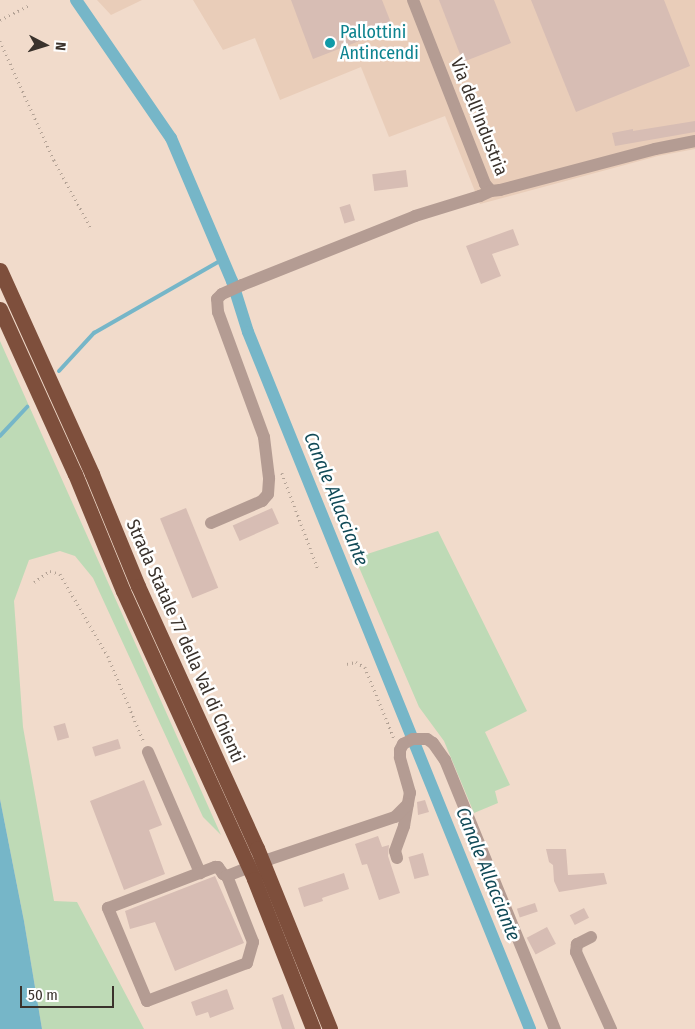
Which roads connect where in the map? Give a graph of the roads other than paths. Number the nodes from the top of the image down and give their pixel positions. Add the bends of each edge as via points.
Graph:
1 (413, 0) edge
2 (695, 141) edge
3 (490, 190) junction
4 (0, 270) edge
5 (0, 309) edge
6 (211, 523) dead end
7 (148, 752) road end
8 (408, 804) junction
9 (397, 858) dead end
10 (200, 873) junction
11 (227, 876) junction
12 (260, 876) junction
13 (591, 937) dead end
14 (313, 1029) edge
15 (330, 1029) edge
16 (555, 1029) edge
17 (611, 1029) edge

1 - 3 street, Via dell'Industria
2 - 3 street, Via dell'Industria
3 - 6 street via 242,285 217,299 218,312 260,422 270,478 268,494 262,501
4 - 12 highway, Strada Statale 77 della Val di Chienti via 257,848
5 - 12 highway, Strada Statale 77 della Val di Chienti via 243,855
7 - 10 street
8 - 9 street via 395,851
8 - 11 street via 395,817 270,858
8 - 16 street via 410,792 400,757 402,747 413,739 428,739 445,760
10 - 11 street via 218,867
10 - 11 street via 108,908 147,1001 247,963 254,942
12 - 14 highway, Strada Statale 77 della Val di Chienti
12 - 15 highway, Strada Statale 77 della Val di Chienti
13 - 17 street via 577,944 576,952

